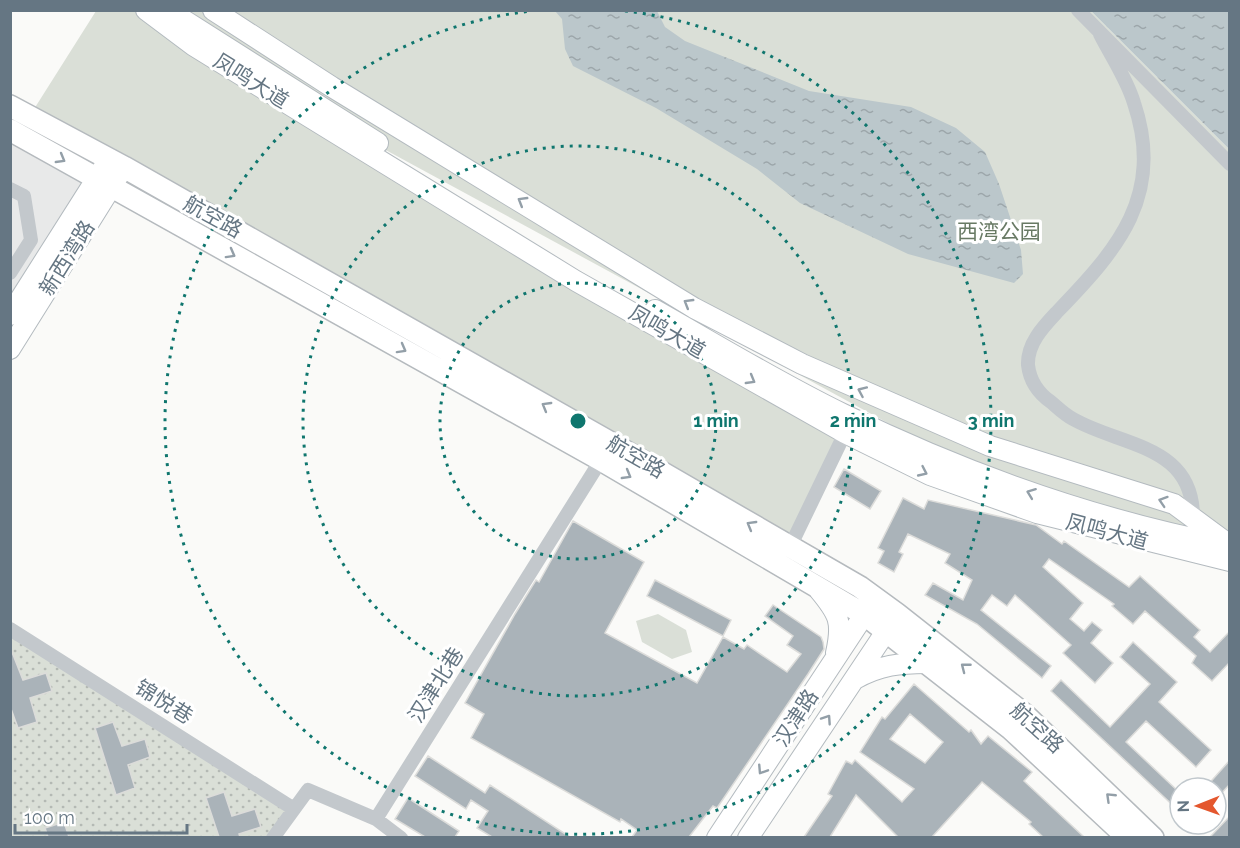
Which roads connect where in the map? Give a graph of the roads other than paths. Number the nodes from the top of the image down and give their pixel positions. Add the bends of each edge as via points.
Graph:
1 (146, 10) edge
2 (168, 10) edge
3 (213, 10) edge
4 (1077, 10) edge
5 (1100, 34) junction
6 (10, 106) edge
7 (10, 130) edge
8 (116, 163) junction
9 (1230, 164) edge
10 (103, 183) junction
11 (10, 189) edge
12 (10, 273) edge
13 (10, 315) edge
14 (10, 349) edge
15 (845, 433) junction
16 (601, 460) junction
17 (1194, 519) junction
18 (1192, 539) junction
19 (1230, 545) edge
20 (790, 548) junction
21 (1230, 561) edge
22 (816, 586) junction
23 (870, 607) junction
24 (892, 622) junction
25 (10, 629) edge
26 (834, 661) junction
27 (927, 663) junction
28 (853, 680) junction
29 (294, 809) junction
30 (376, 819) junction
31 (273, 837) edge
32 (401, 837) edge
33 (717, 837) edge
34 (748, 837) edge
35 (1128, 837) edge
36 (1153, 837) edge

1 -> 15 main road, 凤鸣大道 via 194,46 566,274
18 -> 2 main road, 凤鸣大道 via 1042,498 841,413 582,269
17 -> 3 main road via 1174,504 990,446 802,364 694,308
4 - 5 street
5 - 9 street
5 - 17 street via 1137,116 1144,151 1137,208 1104,262 1036,334 1028,364 1036,391 1073,419 1163,456 1183,477
6 - 8 main road, 航空路
7 -> 10 main road, 航空路
8 - 10 main road, 新西湾路
20 -> 8 main road, 航空路
10 - 13 main road, 新西湾路
10 - 14 main road, 新西湾路
10 -> 16 main road, 航空路
11 - 12 street via 24,196 31,240
15 - 20 street
15 -> 21 main road, 凤鸣大道 via 930,475 1037,513
16 -> 22 main road, 航空路
16 - 30 street, 汉津北巷
17 - 18 street
17 - 19 main road
18 - 19 main road, 凤鸣大道
20 - 23 main road, 航空路
22 - 23 main road, 航空路
22 - 26 main road via 836,611 841,631
23 - 24 main road, 航空路
23 - 26 main road, 汉津路
24 - 27 main road, 航空路
24 - 28 main road, 汉津路
36 -> 24 main road, 航空路 via 1024,714
25 - 29 street, 锦悦巷
26 -> 33 main road, 汉津路
27 - 28 main road via 876,667
27 - 35 main road, 航空路 via 1011,729
34 -> 28 main road, 汉津路
29 - 30 street via 308,790
29 - 31 street
30 - 32 street

